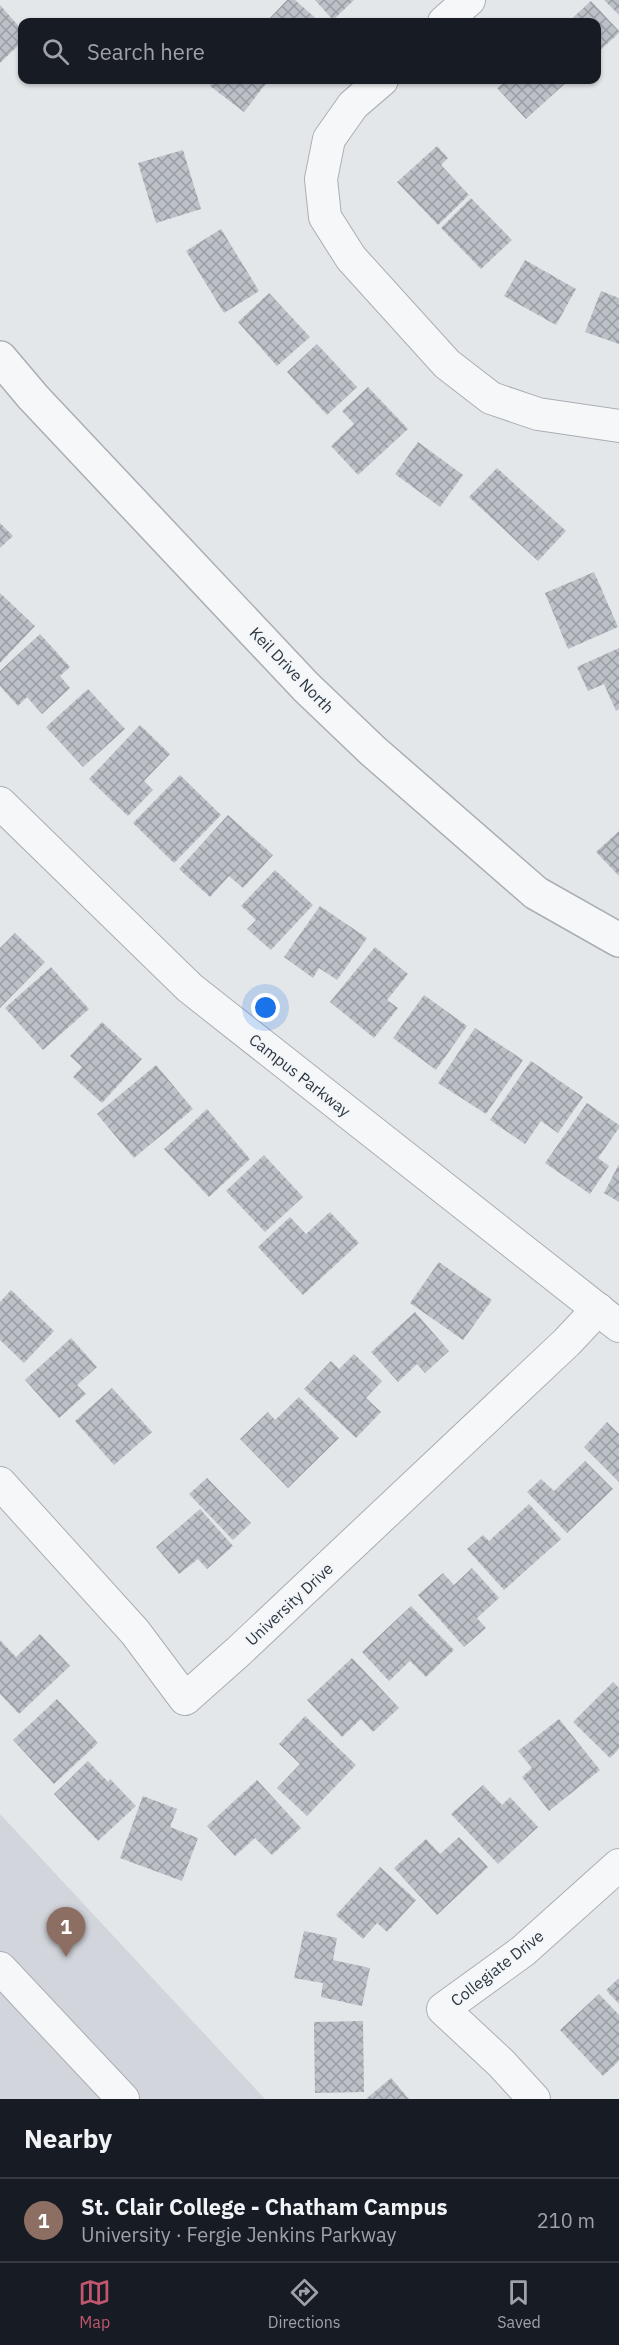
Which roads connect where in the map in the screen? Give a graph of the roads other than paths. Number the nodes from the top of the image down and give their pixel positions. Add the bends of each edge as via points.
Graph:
1 (469, 0) edge
2 (449, 18) edge
3 (377, 84) edge
4 (0, 358) edge
5 (619, 426) edge
6 (0, 803) edge
7 (619, 940) edge
8 (609, 1318) edge
9 (0, 1483) edge
10 (619, 1864) edge
11 (0, 1968) edge
12 (123, 2099) edge
13 (534, 2099) edge

1 - 2 street
3 - 5 street via 353,105 329,139 321,179 325,217 351,258 447,364 491,398 538,414
4 - 7 street, Keil Drive North via 306,687 373,751 536,893
6 - 8 street, Campus Parkway via 190,988
8 - 9 street, University Drive via 541,1366 185,1699 135,1632
10 - 13 street, Collegiate Drive via 524,1951 443,2009
11 - 12 street

